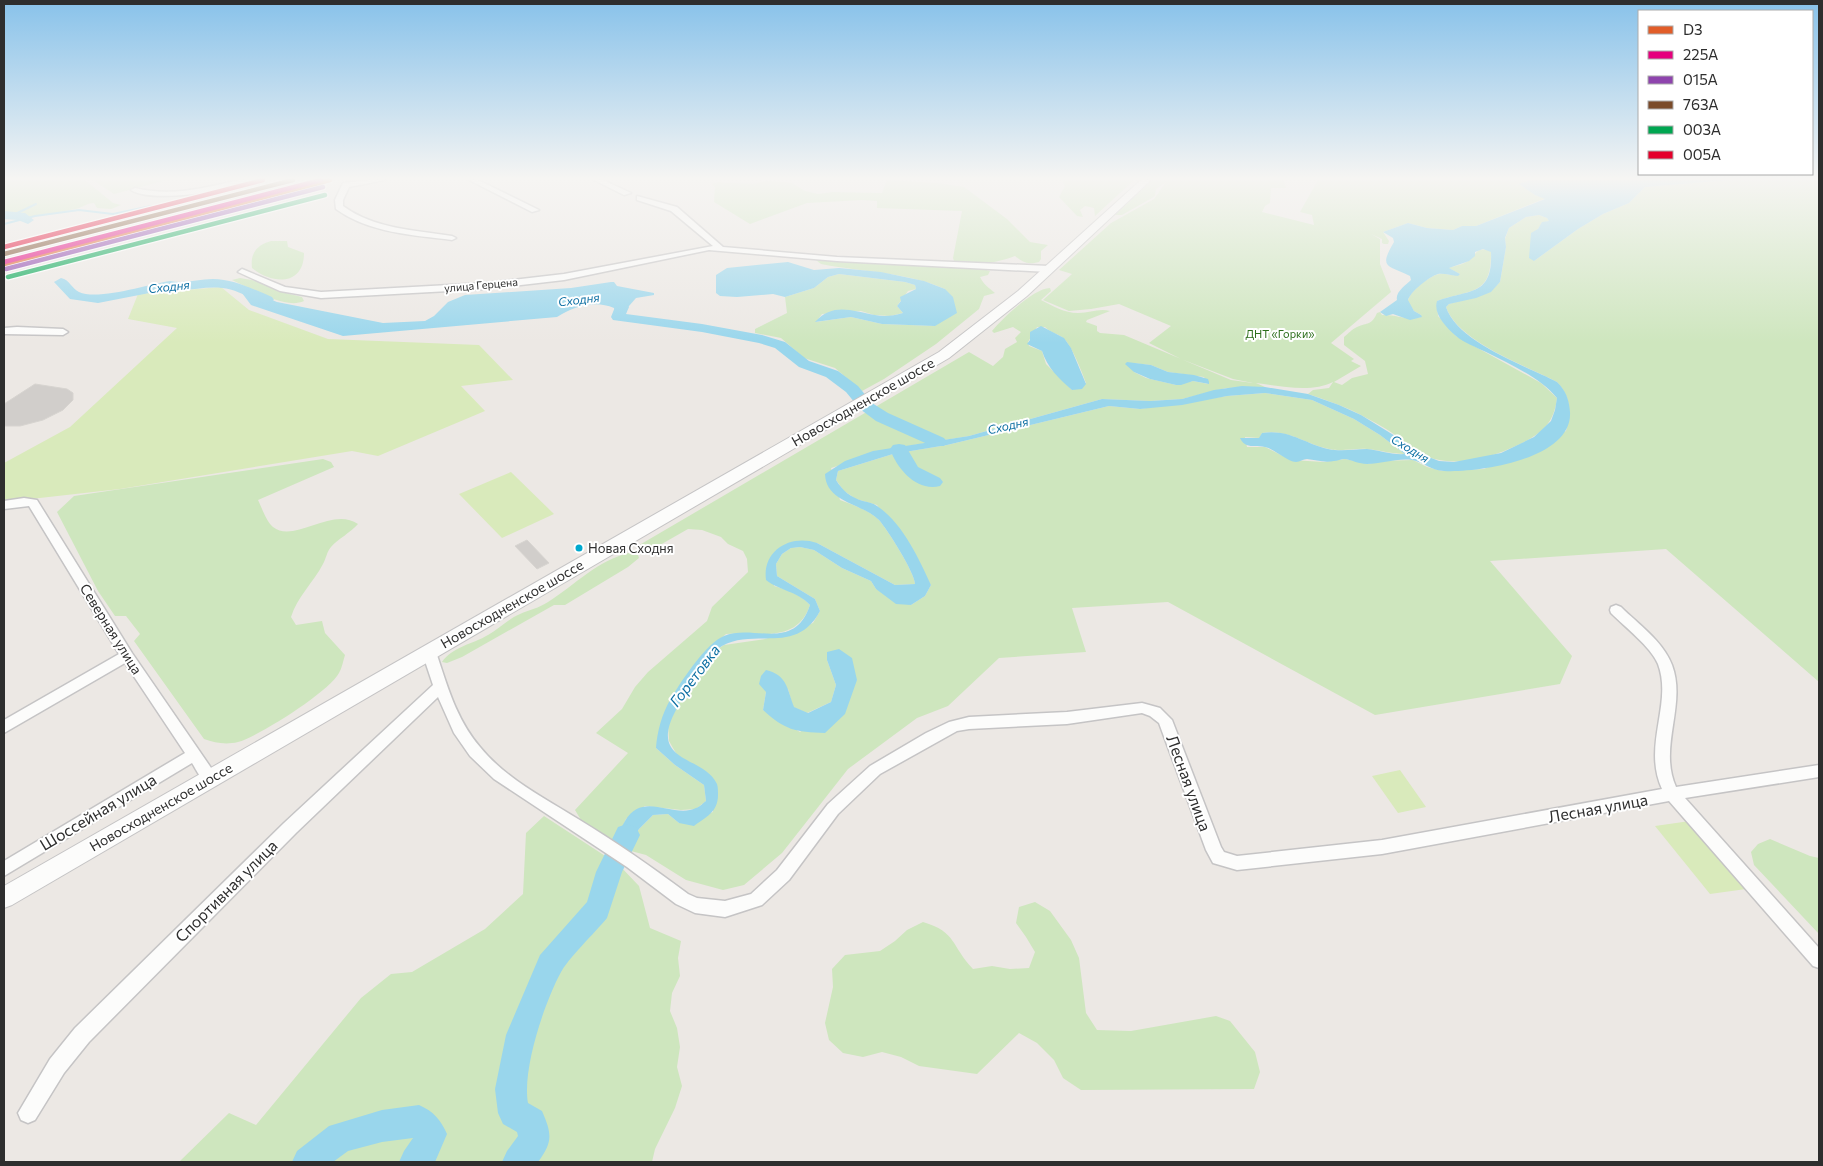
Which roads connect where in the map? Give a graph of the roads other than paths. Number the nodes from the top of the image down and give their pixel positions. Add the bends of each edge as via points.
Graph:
1 (430, 234) edge
2 (704, 234) edge
3 (1087, 234) edge
4 (452, 238) dead end
5 (720, 248) junction
6 (1049, 269) junction
7 (242, 272) dead end
8 (4, 331) edge
9 (63, 332) dead end
10 (4, 505) edge
11 (1616, 610) dead end
12 (429, 652) junction
13 (127, 656) junction
14 (442, 685) junction
15 (4, 727) edge
16 (193, 755) junction
17 (1819, 771) edge
18 (210, 778) junction
19 (1672, 794) junction
20 (4, 869) edge
21 (4, 898) edge
22 (1819, 960) edge
23 (28, 1113) dead end

1 - 4 street
2 - 5 street
3 - 6 main road, Новосходненское шоссе
5 - 6 street, улица Герцена via 837,259
5 - 7 street, улица Герцена via 687,251 564,277 486,286 321,295 283,289
6 - 12 main road, Новосходненское шоссе via 1008,307 944,355
8 - 9 street
10 - 13 street, Северная улица via 33,503
11 - 19 street via 1665,664 1668,684 1661,741 1663,773
12 - 14 street, Лесная улица
12 - 18 main road, Новосходненское шоссе
13 - 15 street
13 - 16 street, Северная улица
14 - 19 street, Лесная улица via 456,722 475,752 499,775 633,862 682,899 725,909 742,906 770,890 833,810 875,770 931,737 969,723 1067,718 1142,708 1155,712 1165,720 1214,850 1220,858 1237,863 1382,847
14 - 23 street, Спортивная улица via 290,828 82,1035 57,1066
16 - 18 street, Северная улица
16 - 20 street, Шоссейная улица
17 - 19 street, Лесная улица
18 - 21 main road, Новосходненское шоссе
19 - 22 street

